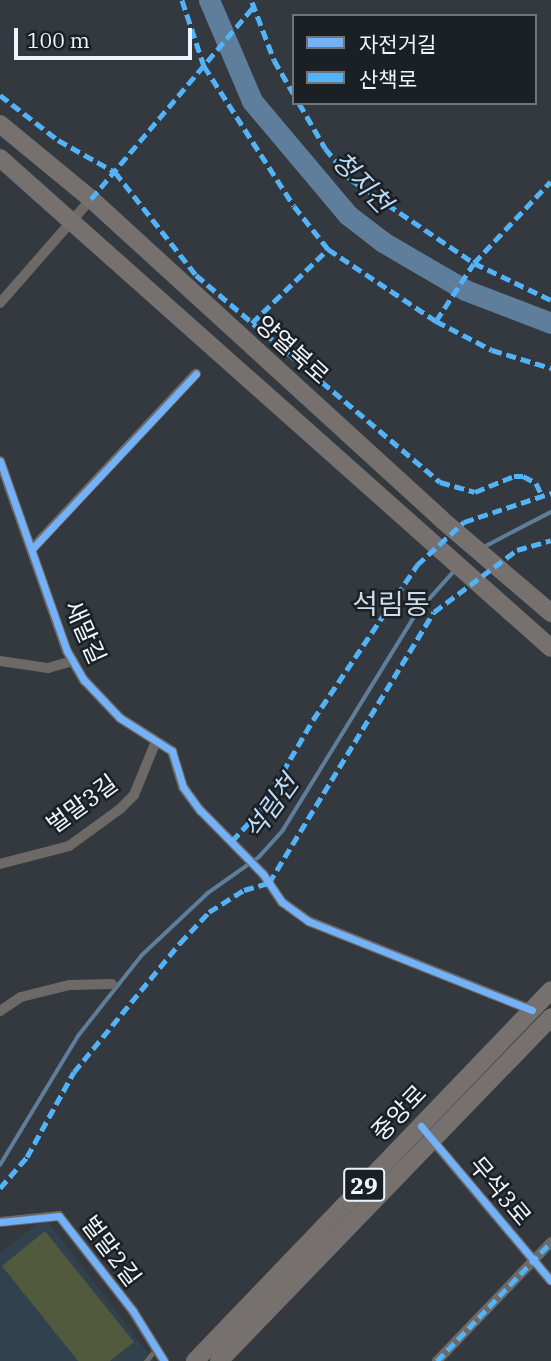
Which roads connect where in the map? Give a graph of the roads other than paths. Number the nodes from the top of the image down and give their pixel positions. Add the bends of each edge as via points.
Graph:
1 (0, 124) edge
2 (0, 159) edge
3 (91, 199) junction
4 (74, 220) junction
5 (0, 303) edge
6 (196, 374) dead end
7 (0, 461) edge
8 (32, 550) junction
9 (551, 613) edge
10 (551, 648) edge
11 (0, 661) edge
12 (73, 662) junction
13 (156, 741) junction
14 (0, 864) edge
15 (112, 984) dead end
16 (551, 990) edge
17 (532, 1010) junction
18 (0, 1011) edge
19 (551, 1017) edge
20 (426, 1133) junction
21 (0, 1222) edge
22 (551, 1241) edge
23 (533, 1260) junction
24 (551, 1281) edge
25 (155, 1350) junction
26 (146, 1361) edge
27 (164, 1361) edge
28 (195, 1361) edge
29 (219, 1361) edge
30 (437, 1361) edge

1 - 3 main road, 양열북로
2 - 4 main road, 양열북로
3 - 4 street
3 - 9 main road, 양열북로 via 441,519
4 - 5 street
4 - 10 main road, 양열북로 via 418,534
6 - 8 street
7 - 8 street, 새말길
8 - 12 street, 새말길
11 - 12 street via 48,668
12 - 13 street, 새말길 via 100,700
13 - 14 street, 벌말3길 via 134,795 120,809 69,846
13 - 17 street, 새말길 via 172,751 183,787 200,810 263,874 282,902 308,921
15 - 18 street via 69,985 21,997
16 - 17 main road, 중앙로 / 29
17 - 20 main road, 중앙로 / 29
19 - 20 main road, 중앙로 / 29
20 - 23 street, 무석3로
20 - 28 main road, 중앙로 / 29
20 - 29 main road, 중앙로 / 29
21 - 25 street, 벌말2길 via 59,1216 133,1311
22 - 23 street
23 - 24 street, 무석3로
23 - 30 street
25 - 26 lane
25 - 27 street, 벌말2길

